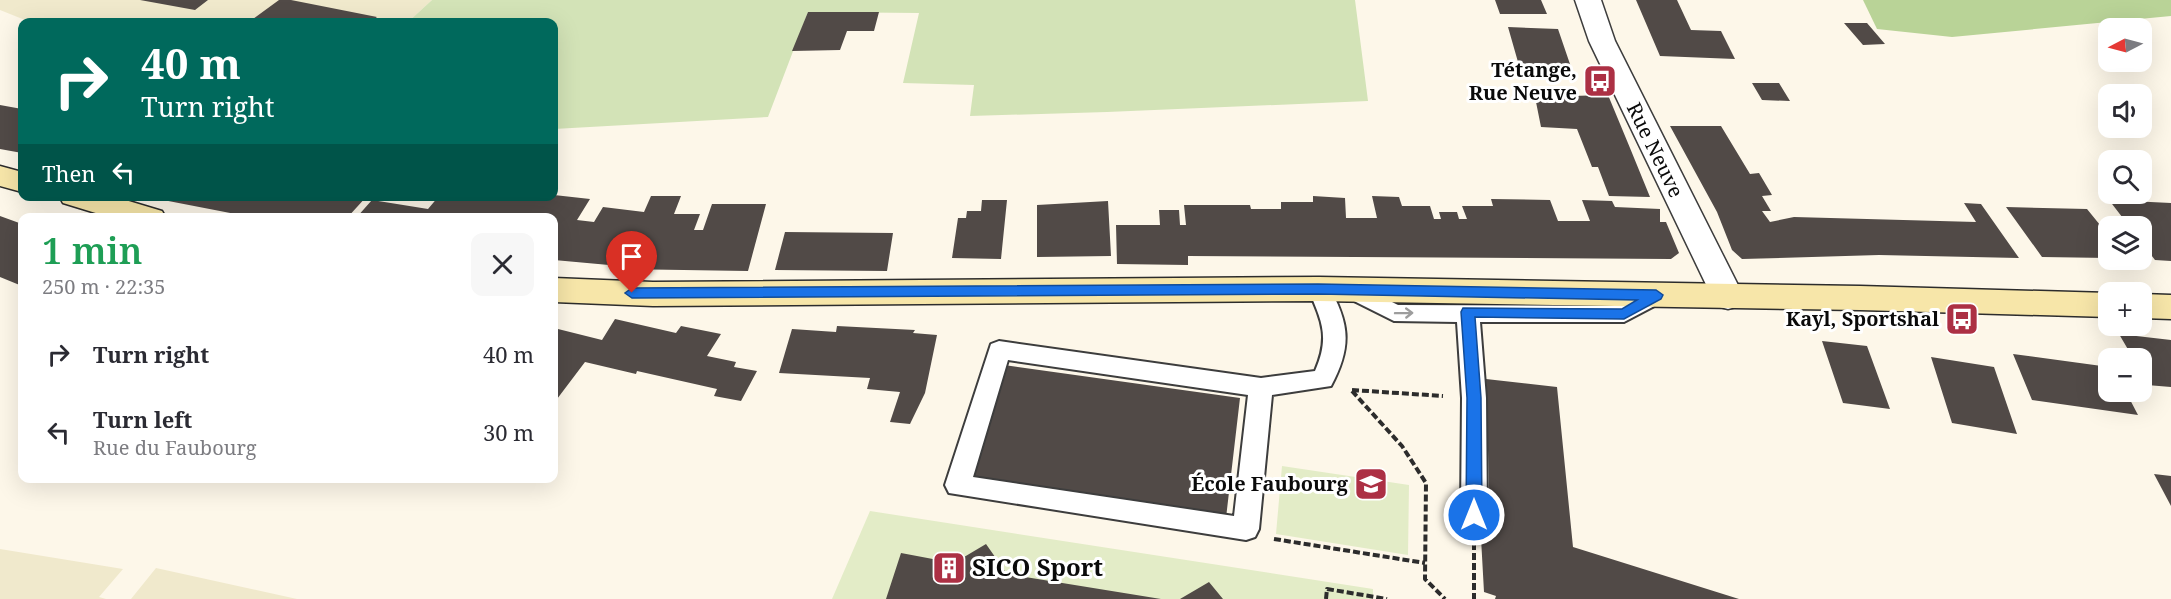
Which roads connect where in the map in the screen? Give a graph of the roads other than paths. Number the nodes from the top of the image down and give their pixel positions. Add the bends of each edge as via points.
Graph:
1 (1588, 0) edge
2 (0, 176) edge
3 (18, 181) edge
4 (92, 201) edge
5 (134, 213) edge
6 (1318, 289) junction
7 (558, 290) edge
8 (1352, 290) junction
9 (1656, 295) junction
10 (1728, 297) junction
11 (2098, 305) edge
12 (2152, 306) edge
13 (2171, 307) edge
14 (1468, 312) junction
15 (1261, 387) junction
16 (1474, 515) road end

1 - 10 street, Rue Neuve via 1602,41
2 - 3 main road
4 - 5 main road
6 - 7 main road via 665,294
6 - 8 main road
6 - 15 lane via 1336,325 1334,354 1323,379
8 - 9 main road
8 -> 14 lane via 1394,313
9 - 10 main road
9 - 14 lane via 1624,314
10 - 11 main road
12 - 13 main road
14 - 16 lane via 1474,398
15 - 15 lane via 999,350 958,484 1246,529

